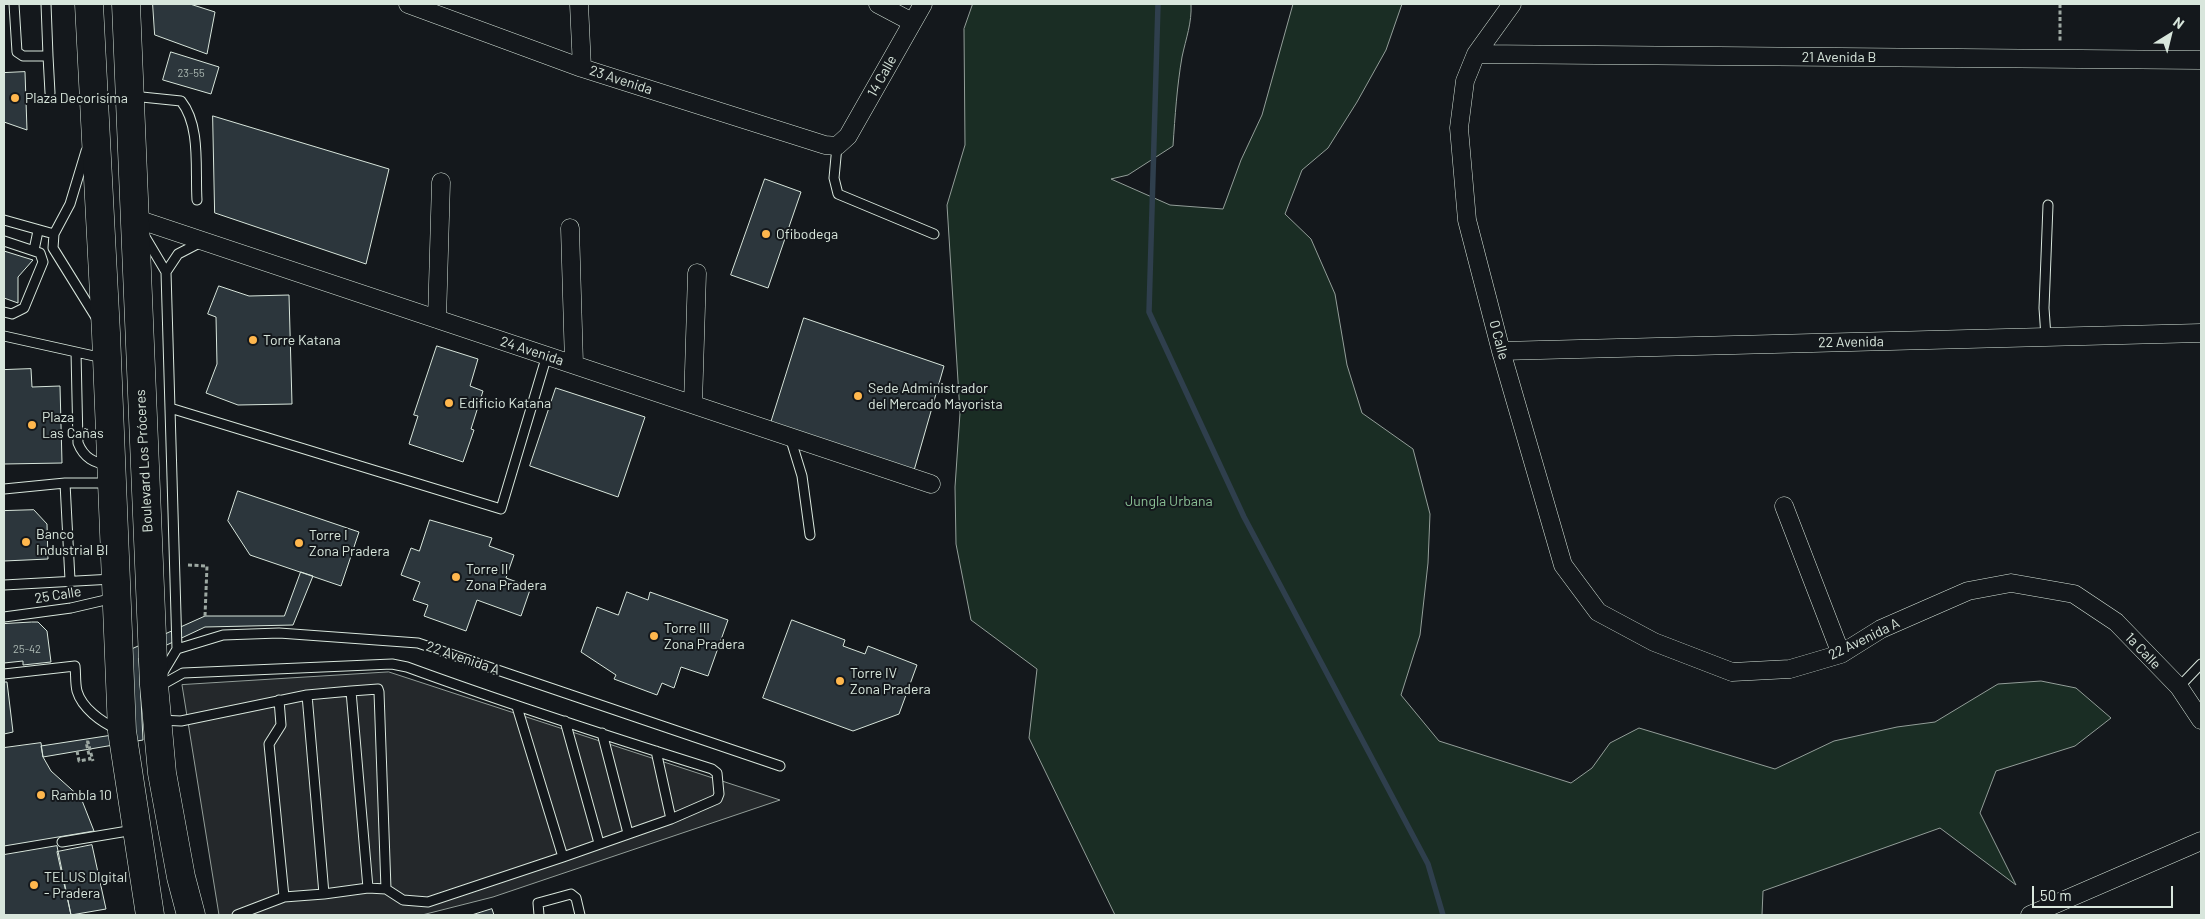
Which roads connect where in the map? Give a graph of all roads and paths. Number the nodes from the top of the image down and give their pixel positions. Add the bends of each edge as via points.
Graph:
1 (14, 4) edge
2 (46, 4) edge
3 (89, 4) edge
4 (126, 4) edge
5 (408, 4) edge
6 (579, 4) edge
7 (878, 4) edge
8 (923, 4) edge
9 (1512, 4) edge
10 (2060, 4) edge
11 (912, 22) junction
12 (1476, 54) junction
13 (48, 56) junction
14 (2060, 59) junction
15 (2201, 60) edge
16 (582, 68) junction
17 (50, 93) dead end
18 (129, 96) junction
19 (95, 122) junction
20 (837, 146) junction
21 (441, 182) dead end
22 (197, 200) dead end
23 (2048, 205) dead end
24 (134, 218) junction
25 (4, 220) edge
26 (570, 228) dead end
27 (38, 231) junction
28 (54, 234) junction
29 (934, 234) dead end
30 (4, 241) edge
31 (203, 241) junction
32 (34, 250) junction
33 (166, 272) junction
34 (696, 273) dead end
35 (4, 312) edge
36 (437, 318) junction
37 (2201, 333) edge
38 (4, 336) edge
39 (2046, 337) junction
40 (106, 346) junction
41 (1501, 351) junction
42 (76, 352) junction
43 (547, 355) junction
44 (574, 364) junction
45 (693, 404) junction
46 (170, 408) junction
47 (790, 436) junction
48 (111, 474) junction
49 (65, 483) junction
50 (931, 484) dead end
51 (4, 489) edge
52 (1784, 506) dead end
53 (810, 535) dead end
54 (175, 564) junction
55 (70, 580) junction
56 (4, 585) edge
57 (116, 588) junction
58 (2074, 594) joint
59 (4, 616) edge
60 (205, 616) dead end
61 (1654, 642) joint
62 (178, 649) junction
63 (1841, 654) junction
64 (2201, 664) edge
65 (4, 674) edge
66 (155, 687) junction
67 (2179, 687) junction
68 (351, 690) junction
69 (307, 694) junction
70 (279, 700) junction
71 (517, 707) junction
72 (158, 720) junction
73 (565, 720) junction
74 (2201, 720) edge
75 (122, 731) junction
76 (602, 733) junction
77 (76, 750) dead end
78 (656, 751) junction
79 (92, 761) dead end
80 (780, 766) dead end
81 (671, 819) junction
82 (136, 830) junction
83 (628, 833) junction
84 (2201, 841) edge
85 (62, 842) dead end
86 (599, 843) junction
87 (563, 858) junction
88 (368, 888) junction
89 (386, 889) junction
90 (324, 894) junction
91 (284, 897) junction
92 (150, 915) edge
93 (191, 915) edge
94 (237, 915) edge
95 (539, 915) edge
96 (580, 915) edge
97 (2030, 915) edge

1 - 13 lane via 17,52 23,56
2 - 13 lane
3 - 19 highway
4 - 18 highway, Boulevard Los Próceres
5 - 16 street, 23 Avenida
6 - 16 street
7 - 11 street
8 - 11 street, 14 Calle
9 - 12 street, 0 Calle
10 - 14 path
11 - 20 street, 14 Calle via 848,136
12 - 14 street, 21 Avenida B
12 - 41 street, 0 Calle via 1465,81 1460,119 1462,172 1467,220
13 - 17 lane
14 - 15 street, 21 Avenida B
16 - 20 street, 23 Avenida via 825,145
18 - 22 lane via 181,101 188,110 193,127
18 - 24 highway, Boulevard Los Próceres
19 - 28 lane via 70,204
19 - 40 highway
20 - 29 lane via 834,178 838,194
21 - 36 street
23 - 39 lane
24 - 31 street, 24 Avenida
24 - 33 lane
24 - 66 highway, Boulevard Los Próceres
25 - 27 lane
26 - 44 street
27 - 28 lane
27 - 32 lane
28 - 40 lane via 53,248
30 - 32 lane
31 - 33 lane via 178,254
31 - 36 street, 24 Avenida
32 - 35 lane via 40,253 43,262 24,308 12,314
33 - 46 lane
34 - 45 street
36 - 43 street, 24 Avenida
37 - 39 street, 22 Avenida
38 - 42 lane
39 - 41 street, 22 Avenida
40 - 42 lane
40 - 48 highway
41 - 61 street, 0 Calle via 1564,565 1598,612
42 - 48 lane via 78,443 82,452
43 - 44 street, 24 Avenida
43 - 46 lane via 501,509
44 - 45 street, 24 Avenida
45 - 47 street, 24 Avenida
46 - 54 lane
47 - 50 street, 24 Avenida
47 - 53 lane via 802,476
48 - 49 lane
48 - 57 highway
49 - 51 lane
49 - 55 lane
52 - 63 street
54 - 60 path via 207,566
54 - 62 lane
55 - 56 lane
55 - 57 lane
57 - 59 lane, 25 Calle via 71,608
57 - 75 highway
58 - 63 street, 22 Avenida A via 2011,584 1968,592 1881,629
58 - 67 street, 1a Calle via 2116,622
61 - 63 street, 22 Avenida A via 1732,672 1790,669
62 - 66 lane
62 - 80 lane, 22 Avenida A via 223,635 279,633 418,643
64 - 67 lane
65 - 75 lane via 75,666 77,691 85,704 108,725
66 - 71 lane via 183,673 392,664
66 - 72 highway, Boulevard Los Próceres
67 - 74 street, 1a Calle
68 - 69 lane
68 - 88 lane
68 - 89 lane via 378,689 379,692
69 - 70 lane
69 - 90 lane
70 - 72 lane via 181,721
70 - 91 lane via 281,725 269,744
71 - 73 lane
71 - 87 lane
72 - 93 highway, Boulevard Los Próceres via 162,773
73 - 76 lane
73 - 86 lane
75 - 82 highway
76 - 78 lane
76 - 83 lane
77 - 79 path via 79,761 90,759 88,742
78 - 81 lane
78 - 81 lane via 717,773 717,799
81 - 83 lane
82 - 85 lane
82 - 92 highway
83 - 86 lane
84 - 97 street
86 - 87 lane
87 - 89 lane via 428,902 404,900
88 - 89 lane
88 - 90 lane
90 - 91 lane
91 - 94 lane
95 - 96 lane via 538,902 571,894 576,898

